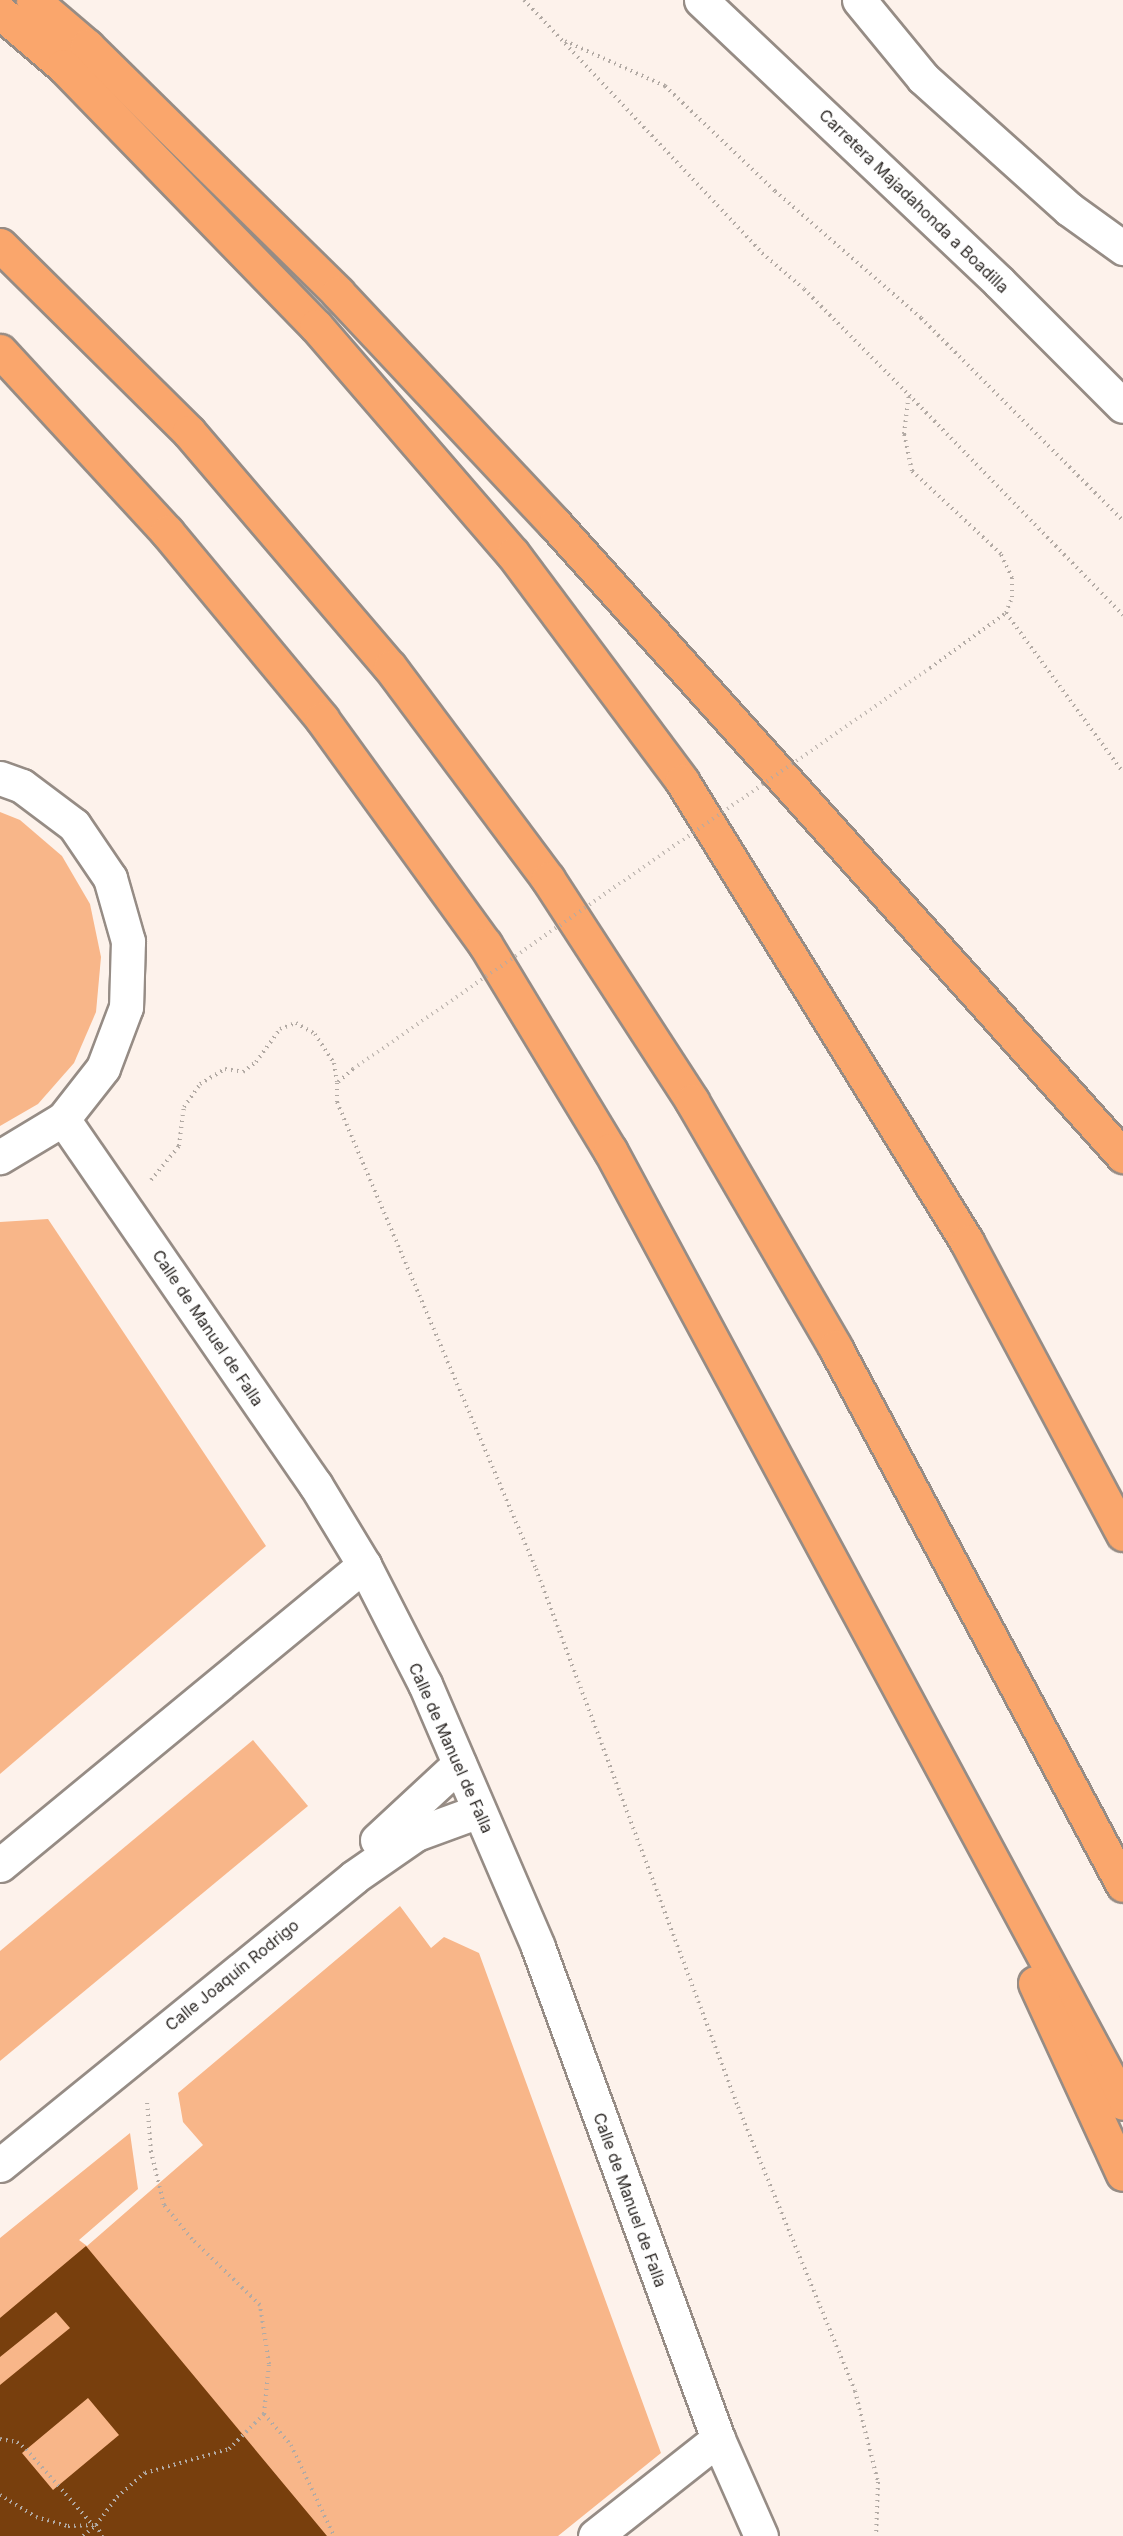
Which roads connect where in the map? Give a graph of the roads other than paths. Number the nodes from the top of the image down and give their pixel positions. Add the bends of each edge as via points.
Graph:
1 (33, 0) edge
2 (701, 0) edge
3 (859, 0) edge
4 (0, 12) edge
5 (0, 245) edge
6 (1123, 248) edge
7 (0, 351) edge
8 (1123, 406) edge
9 (0, 778) edge
10 (63, 1119) junction
11 (1123, 1156) edge
12 (0, 1157) edge
13 (1123, 1534) edge
14 (364, 1565) junction
15 (909, 1709) junction
16 (459, 1764) junction
17 (479, 1811) junction
18 (0, 1865) edge
19 (1123, 1885) edge
20 (1123, 2103) edge
21 (0, 2146) edge
22 (0, 2165) edge
23 (1123, 2174) edge
24 (718, 2439) junction
25 (748, 2530) edge
26 (595, 2536) edge

1 - 11 highway via 87,46 338,293 555,524
2 - 8 street, Carretera Majadahonda a Boadilla via 999,282
3 - 6 street via 923,78 1069,209
4 - 13 highway via 63,66 316,326 513,554 682,781 967,1242
5 - 19 highway via 189,432 390,667 548,879 692,1101 835,1347
7 - 15 highway via 166,532 322,719 485,944 610,1150
9 - 10 street via 22,786 74,825 110,878 128,941 126,1007 103,1068
10 - 12 street
10 - 14 street, Calle de Manuel de Falla via 315,1484
14 - 16 street, Calle de Manuel de Falla via 425,1684
14 - 18 street
15 - 20 highway
15 - 23 highway
16 - 17 street, Calle de Manuel de Falla
16 - 21 street, Calle Joaquín Rodrigo via 370,1846 159,2013
17 - 22 street, Calle Joaquín Rodrigo via 416,1834 354,1877
17 - 24 street, Calle de Manuel de Falla via 538,1947
24 - 25 street, Calle de Manuel de Falla
24 - 26 street

